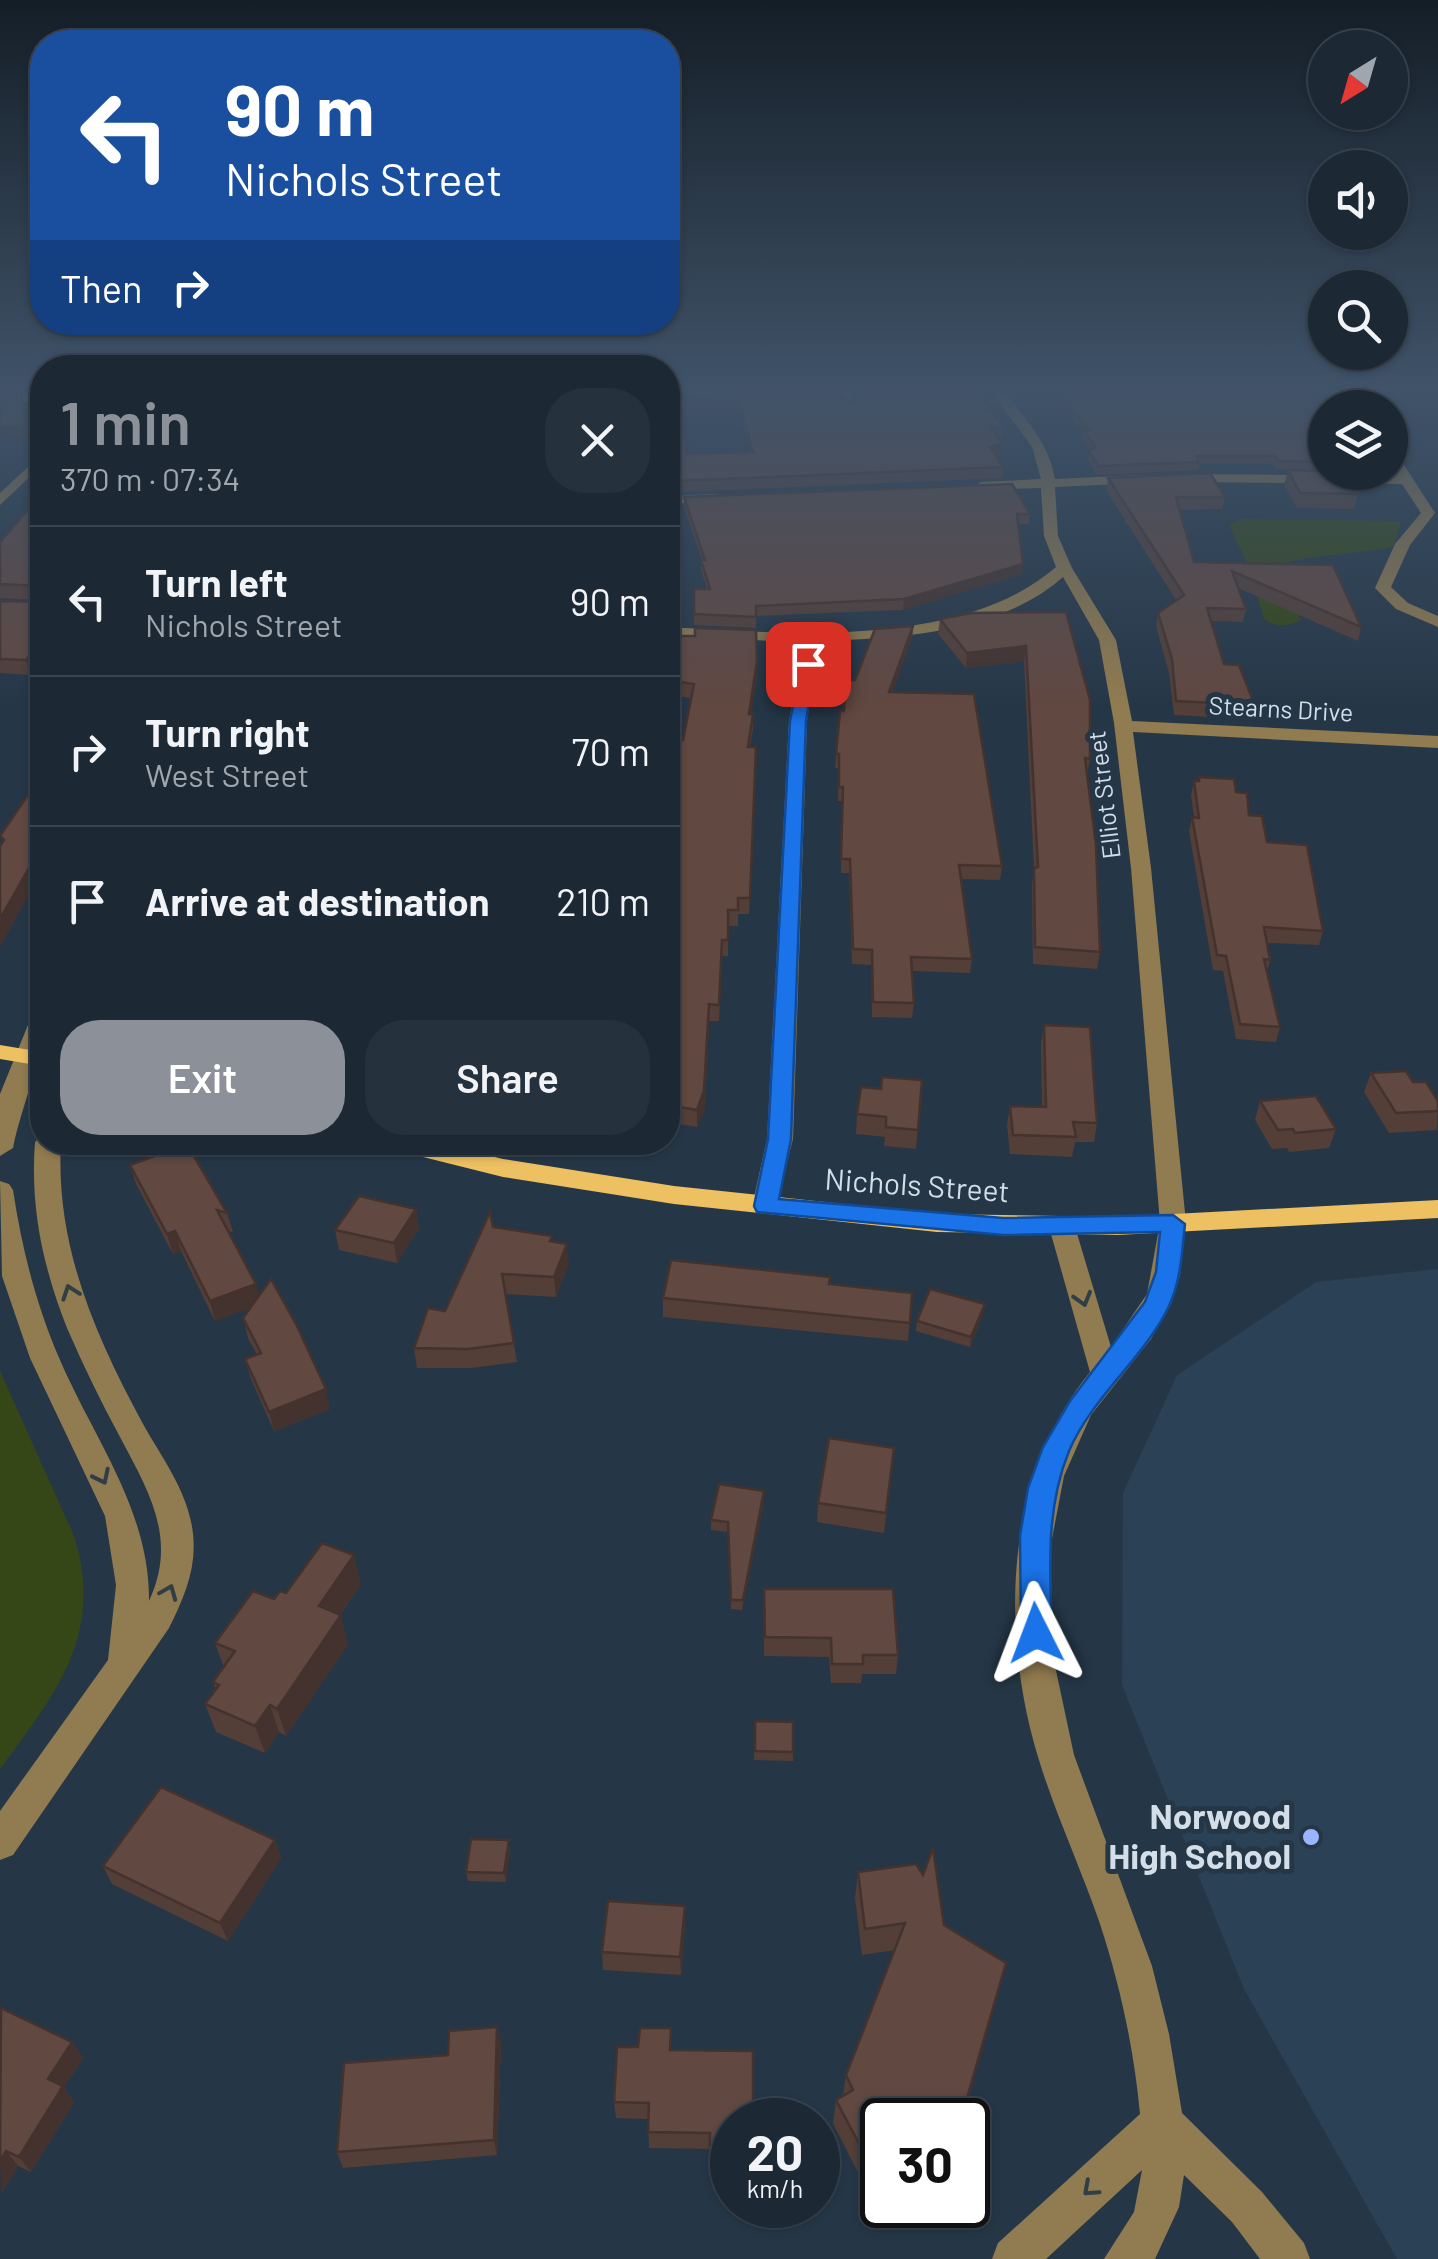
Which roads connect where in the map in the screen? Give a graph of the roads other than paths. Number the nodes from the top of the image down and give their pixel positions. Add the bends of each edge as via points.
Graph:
1 (1047, 496) edge
2 (725, 497) edge
3 (680, 499) edge
4 (1433, 513) edge
5 (1063, 569) junction
6 (1438, 622) edge
7 (680, 632) edge
8 (812, 636) junction
9 (1121, 726) junction
10 (1438, 742) edge
11 (23, 1056) edge
12 (0, 1148) edge
13 (47, 1155) edge
14 (456, 1155) edge
15 (0, 1190) edge
16 (766, 1206) junction
17 (1438, 1209) edge
18 (1173, 1224) junction
19 (1062, 1227) junction
20 (1104, 1371) junction
21 (117, 1402) junction
22 (75, 1422) junction
23 (118, 1674) junction
24 (0, 1842) edge
25 (1162, 2123) junction
26 (1014, 2259) edge
27 (1126, 2259) edge
28 (1288, 2259) edge

1 - 5 street, Elliot Street via 1050,534
2 - 3 street
4 - 6 street via 1404,544 1383,588 1402,606
5 - 8 street via 1037,592 994,609
5 - 9 street, Elliot Street via 1101,622 1112,652
7 - 8 street
8 - 16 street via 798,721 780,1139
9 - 10 street, Stearns Drive
9 - 18 street, Elliot Street
11 - 12 street
21 -> 13 street via 57,1253 45,1191
14 - 16 main road, Nichols Street via 552,1176
15 - 22 street via 22,1300
16 - 19 main road, Nichols Street
17 - 18 main road, Nichols Street
18 - 19 main road, Nichols Street
18 - 20 street, Elliot Street via 1157,1305
19 -> 20 street
20 - 25 street, Elliot Street via 1057,1447 1042,1488 1035,1536 1036,1633 1042,1700 1148,2023
21 - 22 street
23 -> 21 street via 174,1588 178,1534 170,1504
22 -> 23 street via 130,1546 130,1629
23 - 24 street
25 -> 26 street
25 - 27 street, Elliot Street via 1157,2217
25 - 28 street

